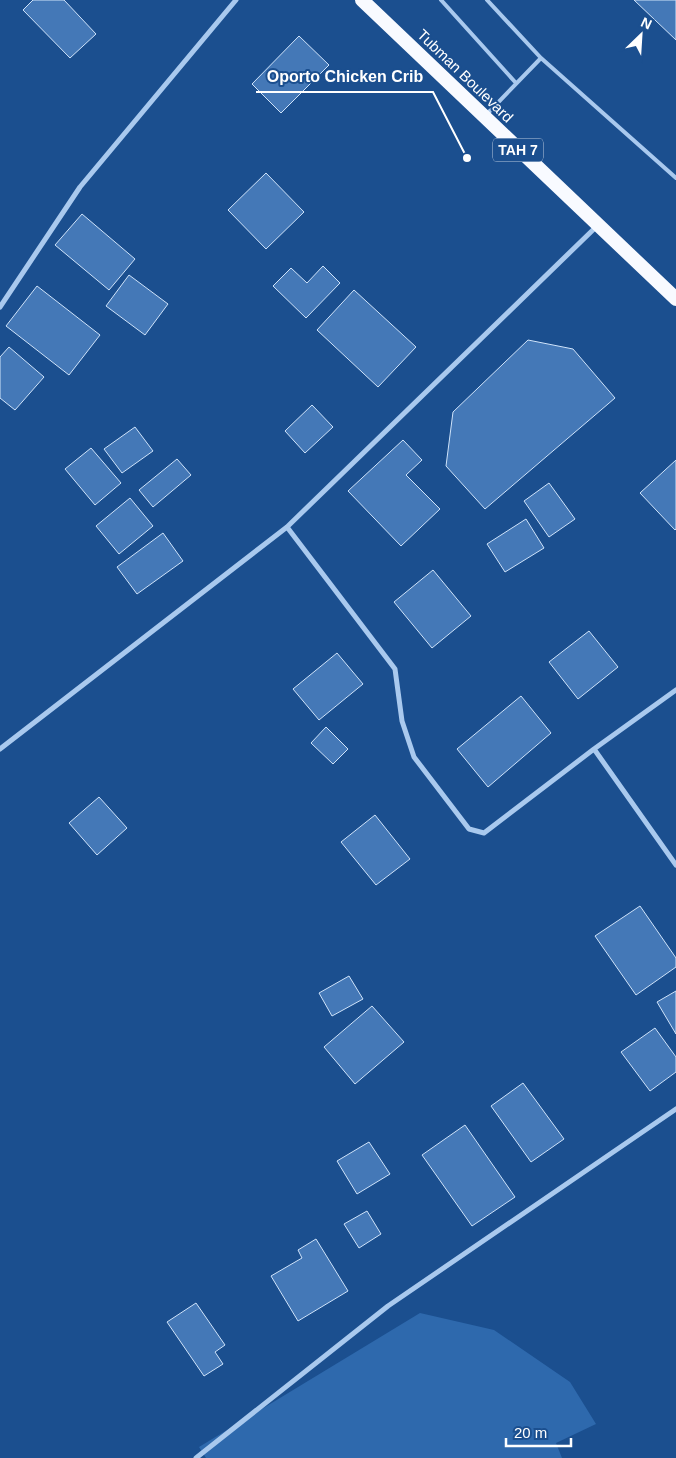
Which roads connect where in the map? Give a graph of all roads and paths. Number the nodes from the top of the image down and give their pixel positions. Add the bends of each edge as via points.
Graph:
1 (236, 0) edge
2 (362, 0) edge
3 (441, 0) edge
4 (486, 0) edge
5 (540, 58) junction
6 (516, 83) junction
7 (484, 117) junction
8 (676, 178) edge
9 (598, 226) junction
10 (676, 300) edge
11 (0, 307) edge
12 (287, 527) junction
13 (676, 690) edge
14 (0, 749) edge
15 (594, 749) junction
16 (676, 865) edge
17 (676, 1109) edge
18 (196, 1458) edge

1 - 11 street via 80,187
2 - 7 highway, Tubman Boulevard / TAH 7
3 - 6 lane
4 - 5 lane
5 - 6 lane
5 - 8 lane
6 - 7 lane
7 - 9 highway, Tubman Boulevard / TAH 7
9 - 10 highway, Tubman Boulevard / TAH 7
9 - 12 street
12 - 14 street
12 - 15 street via 395,669 402,721 414,757 469,829 484,833
13 - 15 street
15 - 16 street
17 - 18 street via 388,1306

